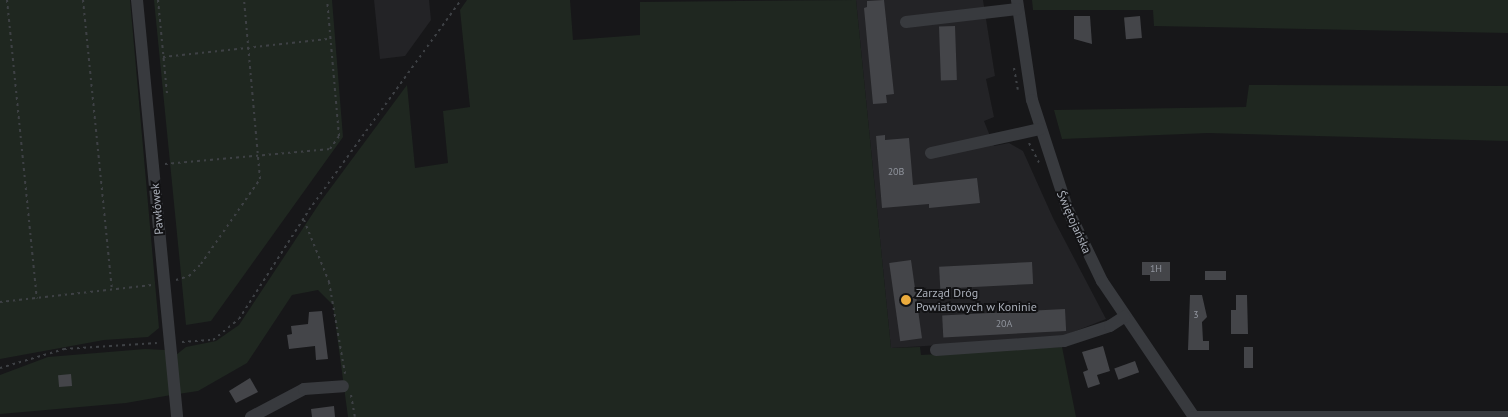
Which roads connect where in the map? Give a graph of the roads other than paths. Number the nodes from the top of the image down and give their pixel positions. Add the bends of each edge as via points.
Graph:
1 (137, 0) edge
2 (1017, 5) edge
3 (906, 22) dead end
4 (1040, 129) junction
5 (931, 153) dead end
6 (1124, 317) junction
7 (936, 350) dead end
8 (343, 386) road end
9 (177, 417) edge
10 (251, 417) edge
11 (1194, 417) edge
12 (1508, 417) edge

1 - 9 street, Pawłówek
2 - 3 street
2 - 4 street, Świętojańska
4 - 5 street
4 - 6 street, Świętojańska via 1076,230
6 - 7 street via 1110,326 1064,341
6 - 11 street, Świętojańska
8 - 10 street via 304,389
11 - 12 street

